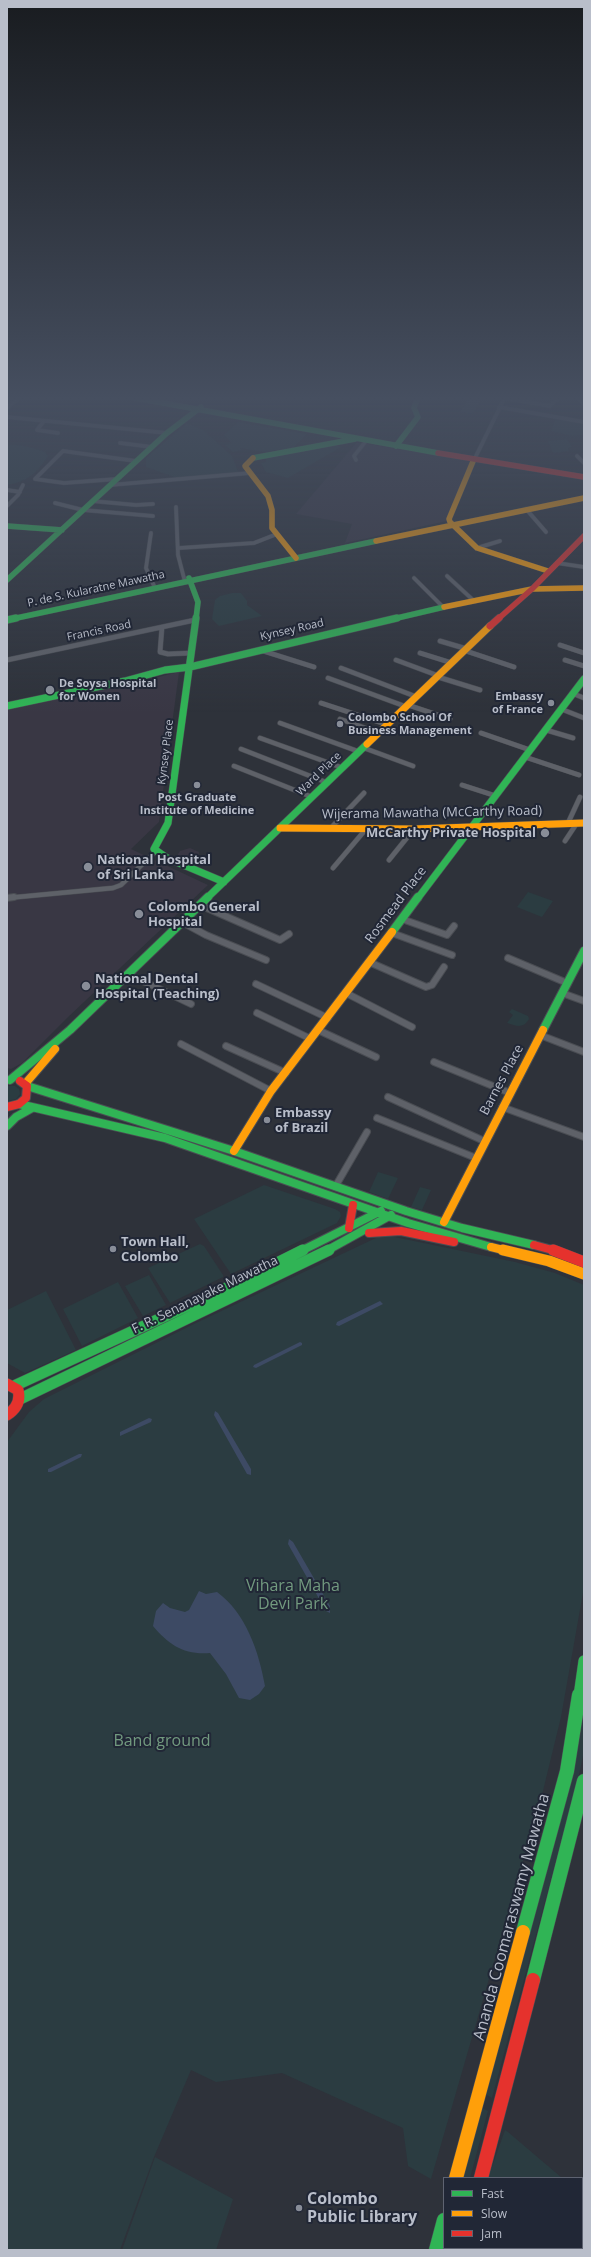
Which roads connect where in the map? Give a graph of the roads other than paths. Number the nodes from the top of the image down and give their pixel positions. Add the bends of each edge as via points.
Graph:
1 (91, 502) edge
2 (107, 502) edge
3 (271, 502) edge
4 (454, 502) edge
5 (546, 502) edge
6 (561, 502) edge
7 (55, 503) dead end
8 (154, 504) dead end
9 (176, 507) dead end
10 (526, 509) junction
11 (83, 510) junction
12 (153, 516) dead end
13 (452, 523) junction
14 (7, 526) edge
15 (62, 530) junction
16 (546, 532) dead end
17 (151, 533) dead end
18 (277, 534) junction
19 (584, 536) edge
20 (500, 541) dead end
21 (179, 548) junction
22 (477, 548) junction
23 (295, 556) junction
24 (557, 563) junction
25 (584, 567) edge
26 (11, 571) edge
27 (546, 574) junction
28 (447, 576) dead end
29 (414, 578) dead end
30 (7, 580) edge
31 (187, 580) junction
32 (155, 587) junction
33 (555, 588) junction
34 (584, 588) edge
35 (532, 589) junction
36 (506, 593) junction
37 (473, 600) junction
38 (515, 604) junction
39 (444, 608) junction
40 (7, 616) edge
41 (7, 620) edge
42 (195, 620) junction
43 (162, 627) junction
44 (440, 641) dead end
45 (560, 645) dead end
46 (260, 650) junction
47 (467, 650) junction
48 (191, 653) junction
49 (420, 653) dead end
50 (584, 653) edge
51 (7, 660) edge
52 (396, 660) dead end
53 (564, 660) dead end
54 (452, 663) junction
55 (584, 666) edge
56 (190, 667) junction
57 (514, 667) dead end
58 (314, 668) dead end
59 (340, 668) dead end
60 (439, 676) junction
61 (328, 678) dead end
62 (583, 681) edge
63 (480, 690) dead end
64 (574, 694) junction
65 (416, 697) junction
66 (584, 698) edge
67 (321, 703) dead end
68 (7, 706) edge
69 (407, 706) junction
70 (561, 709) junction
71 (584, 718) edge
72 (340, 719) dead end
73 (450, 719) dead end
74 (280, 723) dead end
75 (388, 725) junction
76 (546, 730) junction
77 (379, 733) junction
78 (481, 733) dead end
79 (260, 738) dead end
80 (573, 738) dead end
81 (241, 749) dead end
82 (362, 750) junction
83 (528, 754) junction
84 (234, 766) dead end
85 (412, 766) dead end
86 (343, 768) junction
87 (579, 775) dead end
88 (328, 783) junction
89 (462, 785) dead end
90 (364, 793) dead end
91 (496, 796) junction
92 (312, 797) junction
93 (580, 797) dead end
94 (576, 823) edge
95 (474, 827) junction
96 (280, 828) junction
97 (330, 829) junction
98 (366, 829) junction
99 (414, 829) junction
100 (564, 841) dead end
101 (155, 852) junction
102 (389, 860) dead end
103 (333, 868) dead end
104 (224, 882) junction
105 (7, 898) edge
106 (200, 905) junction
107 (402, 919) junction
108 (182, 922) junction
109 (454, 926) dead end
110 (392, 933) junction
111 (289, 934) dead end
112 (584, 951) edge
113 (452, 955) dead end
114 (508, 958) dead end
115 (266, 960) dead end
116 (369, 962) junction
117 (444, 967) dead end
118 (128, 974) junction
119 (567, 983) junction
120 (256, 984) dead end
121 (346, 993) junction
122 (562, 993) junction
123 (584, 1001) edge
124 (191, 1004) dead end
125 (257, 1013) dead end
126 (328, 1018) junction
127 (412, 1027) dead end
128 (70, 1030) junction
129 (318, 1030) junction
130 (540, 1035) junction
131 (311, 1039) junction
132 (181, 1044) dead end
133 (226, 1046) dead end
134 (584, 1052) edge
135 (376, 1057) dead end
136 (434, 1062) dead end
137 (286, 1073) junction
138 (8, 1080) edge
139 (26, 1085) junction
140 (272, 1091) junction
141 (510, 1093) junction
142 (388, 1097) dead end
143 (14, 1106) edge
144 (502, 1107) junction
145 (32, 1108) junction
146 (7, 1114) edge
147 (377, 1118) dead end
148 (7, 1126) edge
149 (366, 1132) dead end
150 (584, 1137) edge
151 (484, 1141) junction
152 (234, 1151) junction
153 (476, 1158) junction
154 (335, 1187) junction
155 (353, 1205) junction
156 (388, 1205) junction
157 (398, 1208) junction
158 (378, 1214) junction
159 (389, 1217) junction
160 (444, 1222) junction
161 (349, 1228) junction
162 (349, 1240) junction
163 (480, 1244) junction
164 (584, 1262) edge
165 (584, 1274) edge
166 (9, 1384) edge
167 (20, 1399) junction
168 (10, 1414) edge
169 (7, 1422) edge
170 (584, 1661) edge
171 (584, 1780) edge
172 (456, 2177) edge
173 (481, 2177) edge
174 (443, 2224) edge
175 (436, 2250) edge

1 - 11 main road
2 - 8 street
3 - 18 main road via 272,528
4 - 13 main road via 449,519
5 - 13 main road
6 - 10 main road
7 - 11 street
9 - 21 street
10 - 13 main road
10 - 16 street
11 - 12 street
11 - 15 main road
13 - 22 main road
13 - 23 main road, P. de S. Kularatne Mawatha
14 - 15 main road
15 - 26 main road
17 - 32 street via 146,568
18 - 21 street via 254,543
18 - 23 main road
19 - 24 main road, Ward Place
20 - 22 street
21 - 31 street via 178,556
22 - 27 main road
23 - 31 main road, P. de S. Kularatne Mawatha
24 - 25 street
24 - 27 main road, Ward Place
26 - 30 main road
27 - 33 main road via 545,584
27 - 35 main road, Ward Place
28 - 37 street
29 - 39 street
31 - 32 main road, P. de S. Kularatne Mawatha
31 - 42 main road, Kynsey Place via 196,593 198,602
32 - 40 main road, P. de S. Kularatne Mawatha
32 - 41 main road, P. de S. Kularatne Mawatha
33 - 34 main road, Kynsey Road
33 - 35 main road, Kynsey Road
35 - 36 main road, Kynsey Road
35 - 38 main road, Ward Place
36 - 37 main road, Kynsey Road
36 - 38 main road via 515,598
37 - 39 main road, Kynsey Road
38 - 47 main road, Ward Place
39 - 46 main road, Kynsey Road
42 - 43 street, Francis Road
42 - 48 main road, Kynsey Place
43 - 48 street via 160,652
43 - 51 street, Francis Road
44 - 47 street
45 - 50 street
46 - 56 main road, Kynsey Road
46 - 58 street
47 - 54 main road, Ward Place
47 - 57 street
48 - 56 main road, Kynsey Place
49 - 54 street
52 - 60 street
53 - 55 street
54 - 60 main road, Ward Place
56 - 68 main road, Kynsey Road via 165,670
56 - 101 main road, Kynsey Place via 168,823 154,846
59 - 65 street
60 - 63 street
60 - 65 main road, Ward Place
61 - 69 street
62 - 64 main road, Rosmead Place
64 - 66 street
64 - 70 main road, Rosmead Place
65 - 69 main road, Ward Place
67 - 75 street
69 - 73 street
69 - 75 main road, Ward Place
70 - 71 street
70 - 76 main road, Rosmead Place
72 - 77 street
74 - 82 street
75 - 77 main road, Ward Place
76 - 80 street
76 - 83 main road, Rosmead Place
77 - 82 main road, Ward Place
78 - 83 street
79 - 86 street
81 - 88 street
82 - 85 street
82 - 86 main road, Ward Place
83 - 87 street
83 - 91 main road, Rosmead Place
84 - 92 street
86 - 88 main road, Ward Place
88 - 92 main road, Ward Place
89 - 91 street
90 - 97 street
91 - 95 main road, Rosmead Place
92 - 96 main road, Ward Place
93 - 94 street
94 - 95 main road, Wijerama Mawatha (McCarthy Road)
94 - 100 street
95 - 99 main road, Wijerama Mawatha (McCarthy Road)
95 - 107 main road, Rosmead Place
96 - 97 main road, Wijerama Mawatha (McCarthy Road)
96 - 104 main road, Ward Place
97 - 98 main road, Wijerama Mawatha (McCarthy Road)
98 - 99 main road, Wijerama Mawatha (McCarthy Road)
98 - 103 street
99 - 102 street
101 - 104 main road
101 - 105 street via 120,885 113,888
104 - 106 main road, Ward Place
106 - 108 main road, Ward Place
106 - 111 street via 280,940
107 - 109 street via 447,935
107 - 110 main road, Rosmead Place
108 - 115 street
108 - 118 main road, Ward Place
110 - 113 street
110 - 116 main road, Rosmead Place
112 - 119 main road, Barnes Place
114 - 119 street
116 - 117 street via 426,987 432,985
116 - 121 main road, Rosmead Place
118 - 124 street
118 - 128 main road, Ward Place
119 - 122 main road, Barnes Place
120 - 126 street
121 - 126 main road, Rosmead Place
121 - 127 street
122 - 123 street
122 - 130 main road, Barnes Place
125 - 131 street
126 - 129 main road, Rosmead Place
128 - 138 main road, Ward Place
128 - 139 main road, Ward Place
129 - 131 main road, Rosmead Place
129 - 135 street
130 - 134 street
130 - 141 main road, Barnes Place
131 - 137 main road, Rosmead Place
132 - 140 street
133 - 137 street
136 - 141 street
137 - 140 main road, Rosmead Place
138 - 139 main road via 20,1081
139 - 143 main road, Ward Place via 26,1098
139 - 152 main road
140 - 152 main road, Rosmead Place
141 - 144 main road, Barnes Place
142 - 151 street
143 - 145 main road
143 - 146 main road
144 - 150 street
144 - 151 main road, Barnes Place
145 - 148 main road via 16,1116
145 - 155 main road via 164,1138
147 - 153 street
149 - 154 street
151 - 153 main road, Barnes Place
152 - 154 main road
153 - 160 main road, Barnes Place
154 - 156 main road
155 - 158 main road
155 - 161 main road
156 - 157 main road
156 - 158 main road, F. R. Senanayake Mawatha
157 - 159 main road, F. R. Senanayake Mawatha
157 - 160 main road
158 - 159 main road
158 - 161 main road, F. R. Senanayake Mawatha
159 - 162 main road, F. R. Senanayake Mawatha
159 - 163 main road
160 - 164 main road via 551,1250
161 - 166 main road, F. R. Senanayake Mawatha via 235,1284
162 - 163 main road via 389,1229 459,1243
162 - 167 main road, F. R. Senanayake Mawatha
163 - 165 main road via 549,1261
166 - 167 main road via 20,1394
167 - 168 main road
168 - 169 main road
170 - 172 main road, Ananda Coomaraswamy Mawatha via 565,1779
171 - 173 main road
174 - 175 main road

